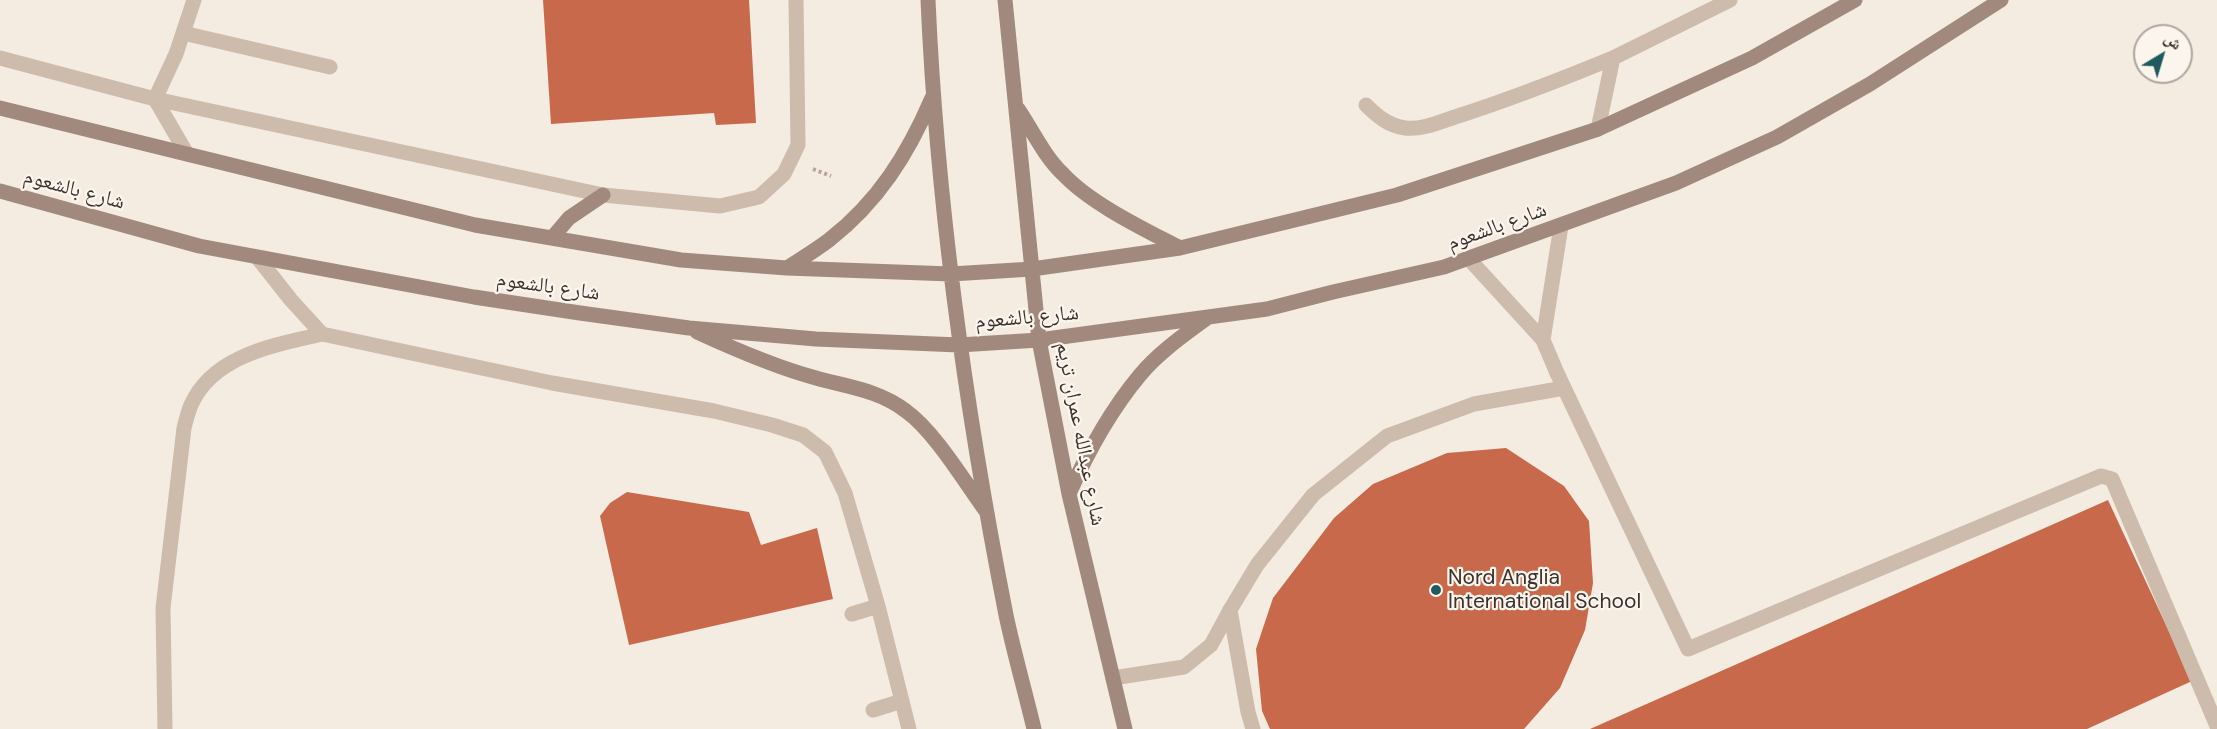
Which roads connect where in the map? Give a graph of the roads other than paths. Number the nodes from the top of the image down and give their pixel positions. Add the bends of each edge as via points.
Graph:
1 (194, 0) edge
2 (796, 0) edge
3 (928, 0) edge
4 (1005, 0) edge
5 (1730, 0) edge
6 (1855, 0) edge
7 (2001, 0) edge
8 (183, 33) junction
9 (0, 58) edge
10 (1613, 58) junction
11 (330, 67) dead end
12 (932, 98) junction
13 (156, 99) junction
14 (1366, 105) dead end
15 (1017, 107) junction
16 (0, 108) edge
17 (1598, 129) junction
18 (187, 154) junction
19 (0, 191) edge
20 (603, 195) junction
21 (1561, 226) junction
22 (552, 238) junction
23 (1180, 248) junction
24 (257, 257) junction
25 (1469, 259) junction
26 (787, 268) junction
27 (1032, 269) junction
28 (951, 274) junction
29 (1207, 318) junction
30 (689, 328) junction
31 (322, 334) junction
32 (1039, 340) junction
33 (1543, 340) junction
34 (959, 345) junction
35 (1564, 388) junction
36 (1069, 494) junction
37 (989, 514) junction
38 (878, 606) junction
39 (1230, 610) junction
40 (852, 614) dead end
41 (1113, 678) junction
42 (902, 701) junction
43 (873, 710) dead end
44 (2217, 726) edge
45 (165, 729) edge
46 (909, 729) edge
47 (1034, 729) edge
48 (1125, 729) edge
49 (1253, 729) edge

1 - 8 street
2 - 20 street via 798,145 784,174 759,197 720,206
3 - 12 street
4 - 15 street, شارع عبدالله عمران تريم
5 - 10 street
6 - 17 street via 1752,58
7 - 21 street, شارع بالشعوم via 1870,84 1777,137 1676,183
8 - 11 street
8 - 13 street
9 - 13 street
10 - 14 street via 1427,126 1394,125
10 - 17 street
12 - 26 street via 916,136 867,205 830,240
12 - 28 street
13 - 18 street
13 - 20 street
15 - 23 street via 1046,154 1077,187
15 - 27 street, شارع عبدالله عمران تريم
16 - 18 street
17 - 23 street via 1397,195
18 - 22 street via 476,225
19 - 24 street, شارع بالشعوم via 199,246
20 - 22 street via 569,218
21 - 25 street, شارع بالشعوم
21 - 33 street
22 - 26 street via 681,260
23 - 27 street
24 - 30 street, شارع بالشعوم via 474,297
24 - 31 street
25 - 29 street, شارع بالشعوم via 1267,309
25 - 33 street
26 - 28 street
27 - 28 street
27 - 32 street, شارع عبدالله عمران تريم
28 - 34 street
29 - 32 street, شارع بالشعوم
29 - 36 street via 1141,374 1091,445
30 - 34 street, شارع بالشعوم
30 - 37 street via 774,365 893,401 920,422
31 - 38 street via 552,383 714,411 803,435 825,452 845,493
31 - 45 street via 247,354 218,372 191,404 184,428 163,609
32 - 34 street, شارع بالشعوم
32 - 36 street, شارع عبدالله عمران تريم
33 - 35 street
34 - 37 street
35 - 39 street via 1474,404 1388,436 1313,495 1257,565
35 - 44 street via 1688,649 2102,476 2112,479
36 - 41 street, شارع عبدالله عمران تريم
37 - 47 street via 1007,616
38 - 40 street
38 - 42 street
39 - 41 street via 1211,645 1184,667
39 - 49 street
41 - 48 street, شارع عبدالله عمران تريم
42 - 43 street
42 - 46 street

